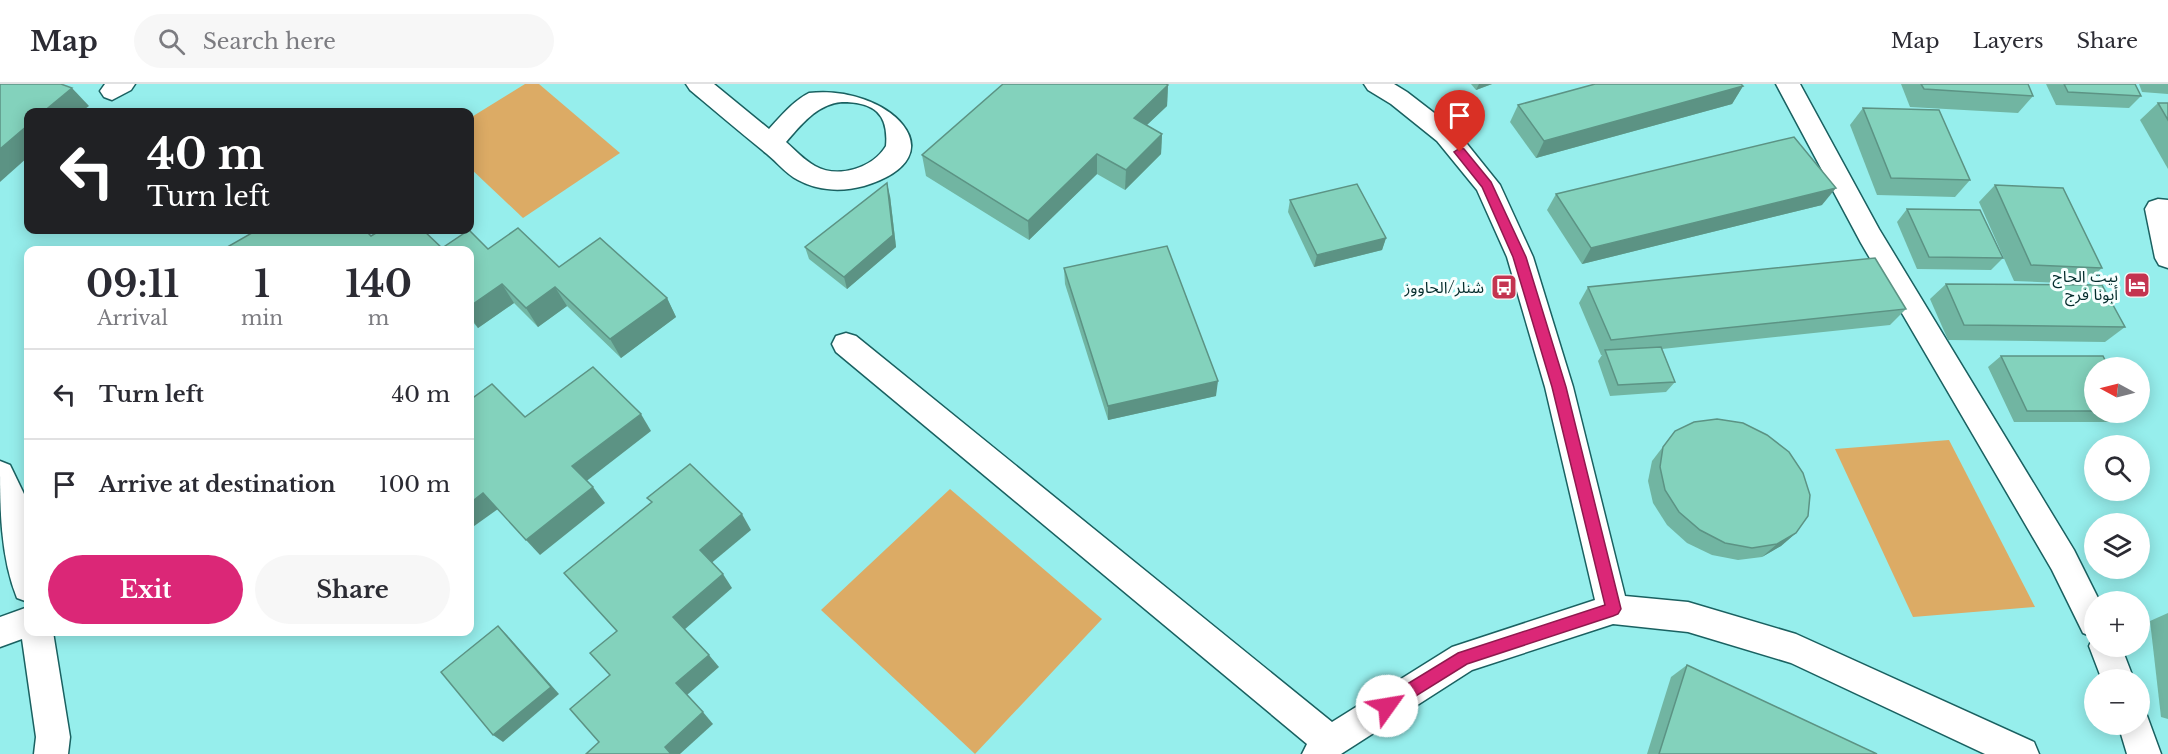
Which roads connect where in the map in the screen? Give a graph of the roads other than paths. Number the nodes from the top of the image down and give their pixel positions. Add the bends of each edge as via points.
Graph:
1 (698, 84) edge
2 (1376, 84) edge
3 (1788, 84) edge
4 (770, 143) junction
5 (2168, 210) edge
6 (2168, 258) edge
7 (846, 344) dead end
8 (0, 474) edge
9 (24, 568) edge
10 (2084, 603) edge
11 (1613, 609) junction
12 (24, 623) edge
13 (0, 632) edge
14 (38, 636) edge
15 (2138, 735) edge
16 (1324, 748) edge
17 (51, 754) edge
18 (2022, 754) edge
19 (2145, 754) edge

1 - 4 street
2 - 11 street via 1446,135 1487,185 1520,257 1559,387
3 - 10 street via 1870,236 2063,560
4 - 4 street via 818,99 845,93 867,94 886,104 900,124 901,144 888,162 854,180 834,181 808,174
5 - 6 street via 2158,209
7 - 16 street
8 - 9 street via 9,494
11 - 16 street via 1463,658
11 - 18 street via 1688,616 1796,649
12 - 13 street
14 - 17 street via 53,737
15 - 19 street

